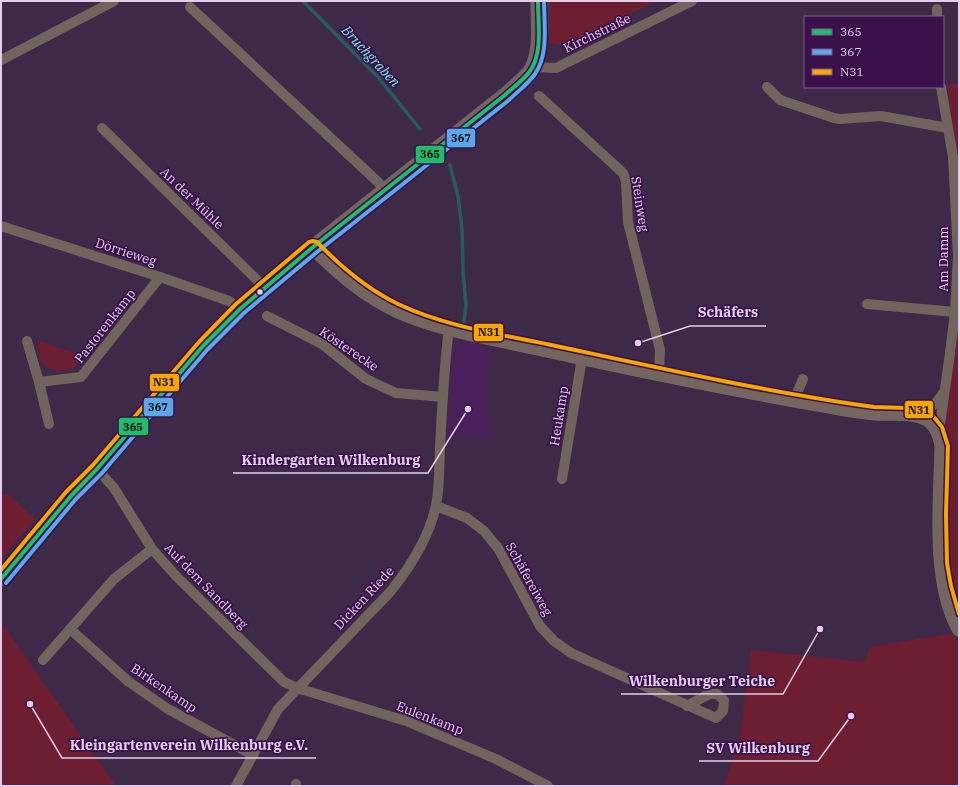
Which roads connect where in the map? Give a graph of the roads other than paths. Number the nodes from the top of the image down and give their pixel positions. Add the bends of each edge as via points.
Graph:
1 (114, 1) edge
2 (538, 1) edge
3 (692, 1) edge
4 (190, 7) dead end
5 (1, 60) edge
6 (533, 67) junction
7 (767, 87) dead end
8 (941, 88) edge
9 (539, 96) dead end
10 (102, 128) dead end
11 (948, 128) junction
12 (384, 190) junction
13 (1, 226) edge
14 (313, 247) junction
15 (160, 277) junction
16 (264, 288) junction
17 (867, 304) dead end
18 (240, 309) junction
19 (955, 312) junction
20 (267, 316) dead end
21 (449, 328) junction
22 (27, 341) dead end
23 (582, 358) junction
24 (659, 373) junction
25 (803, 380) dead end
26 (39, 382) junction
27 (945, 389) junction
28 (443, 397) junction
29 (794, 400) junction
30 (915, 414) junction
31 (49, 424) dead end
32 (939, 432) junction
33 (97, 469) junction
34 (562, 480) dead end
35 (436, 506) junction
36 (152, 549) junction
37 (1, 579) edge
38 (70, 629) junction
39 (959, 629) edge
40 (43, 660) dead end
41 (297, 688) junction
42 (688, 706) dead end
43 (253, 755) junction
44 (236, 786) edge
45 (548, 786) edge

1 - 5 street
2 - 6 street via 538,46
3 - 6 street, Kirchstraße via 556,68
4 - 12 street
6 - 12 street via 504,95
7 - 11 street via 780,100 834,118 880,116
8 - 11 street, Am Damm
9 - 24 street, Steinweg via 623,173 626,181 628,222 660,350
10 - 16 street, An der Mühle
11 - 19 street, Am Damm via 953,157 958,256
12 - 14 street
13 - 15 street, Dörrieweg
14 - 16 street
14 - 21 street via 329,264 379,301 409,316
15 - 18 street, Dörrieweg via 229,301
15 - 26 street, Pastorenkamp via 81,377
16 - 18 street
17 - 19 street
18 - 33 street via 203,346
19 - 27 street, Am Damm
20 - 28 street, Kösterecke via 322,344 366,379 396,393
21 - 23 street
21 - 28 street, Dicken Riede
22 - 26 street
23 - 24 street
23 - 34 street, Heukamp
24 - 29 street
25 - 29 street
26 - 31 street
27 - 30 street via 936,403 927,410
27 - 32 street, Am Damm
28 - 35 street, Dicken Riede
29 - 30 street via 852,411
30 - 32 street via 926,418
32 - 39 street via 942,446 940,552 947,593
33 - 36 street, Auf dem Sandberg via 114,488
33 - 37 street
35 - 41 street, Dicken Riede via 424,538 407,570
35 - 42 street, Schäfereiweg via 467,518 484,531 498,548 540,626 554,641 571,653
36 - 38 street via 114,579
36 - 41 street, Auf dem Sandberg via 284,682
38 - 40 street
38 - 43 street, Birkenkamp via 129,682 168,709
41 - 43 street, Dicken Riede via 278,709
41 - 45 street, Eulenkamp via 406,721 496,759
43 - 44 street, Dicken Riede

